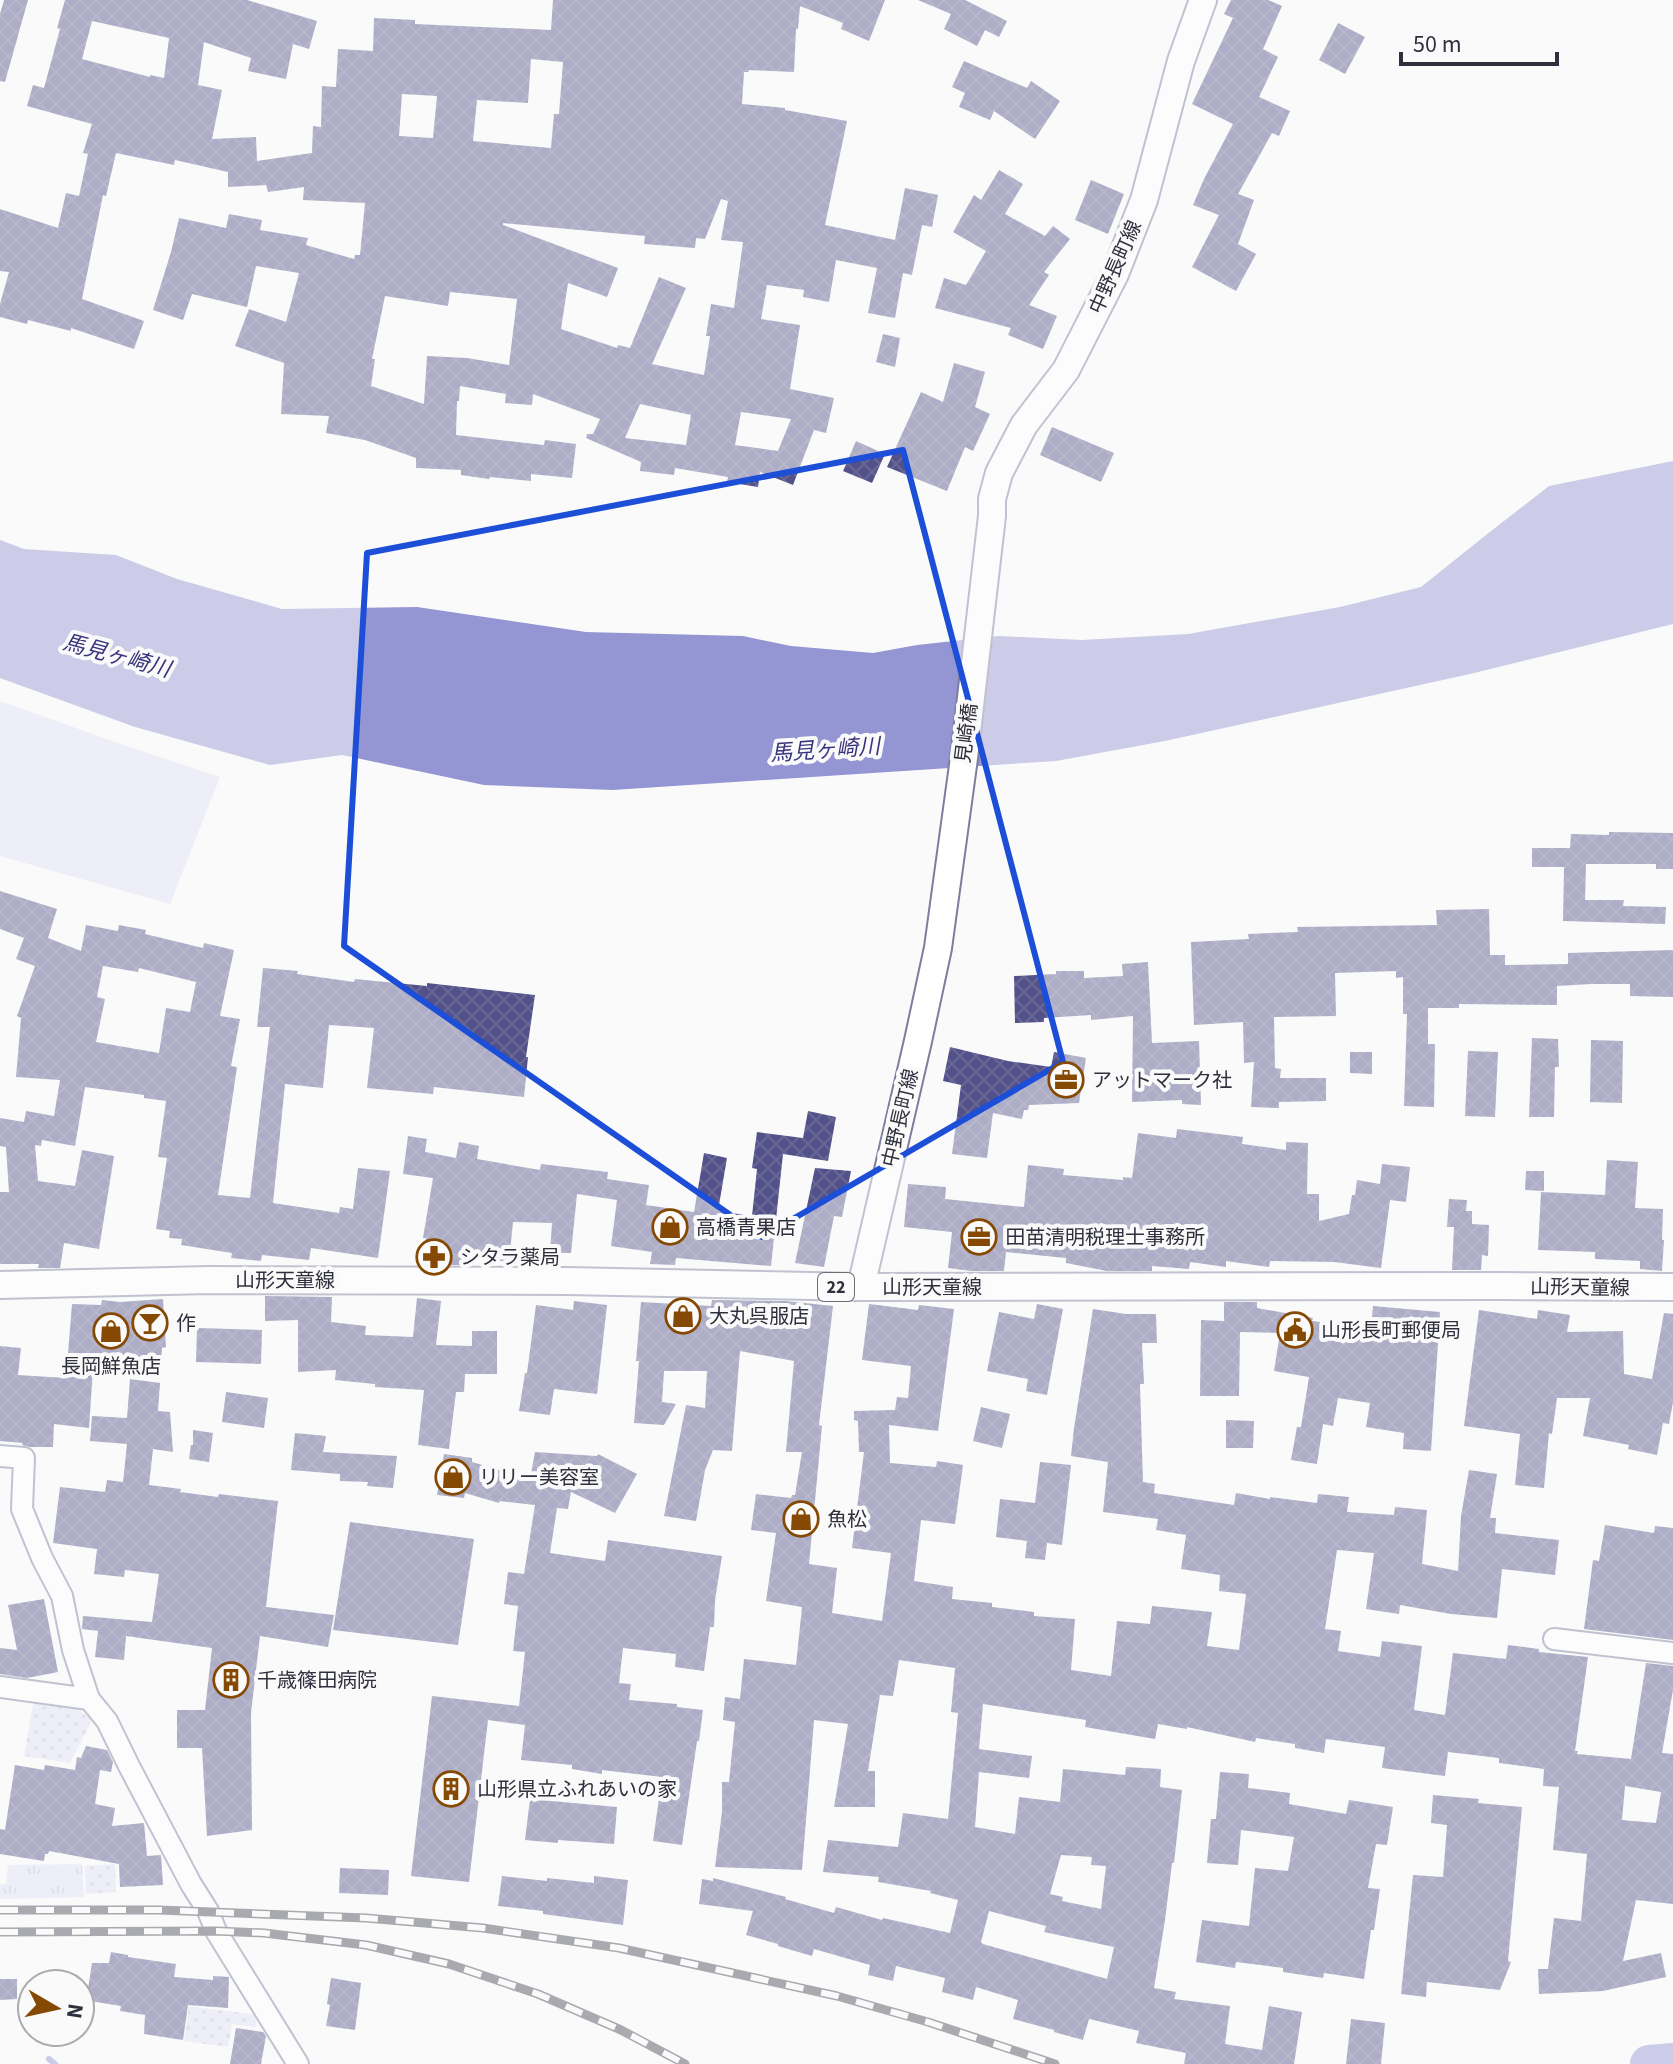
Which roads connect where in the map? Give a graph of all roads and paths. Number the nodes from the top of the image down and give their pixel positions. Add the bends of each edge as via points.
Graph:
1 (1203, 0) edge
2 (992, 516) joint
3 (938, 948) joint
4 (0, 1285) edge
5 (861, 1287) junction
6 (1673, 1287) edge
7 (0, 1456) edge
8 (1554, 1639) dead end
9 (1673, 1653) edge
10 (0, 1687) edge
11 (89, 1699) junction
12 (298, 2064) edge

1 - 2 main road, 中野長町線 via 1144,200 1115,274 1066,370 1024,425 999,473
2 - 3 main road, 見崎橋
3 - 5 main road, 中野長町線
4 - 5 main road, 山形天童線 / 22 via 209,1280
5 - 6 main road, 山形天童線 / 22
7 - 11 street via 24,1458 22,1509 62,1596
8 - 9 street
10 - 11 street
11 - 12 street via 107,1721 216,1931

